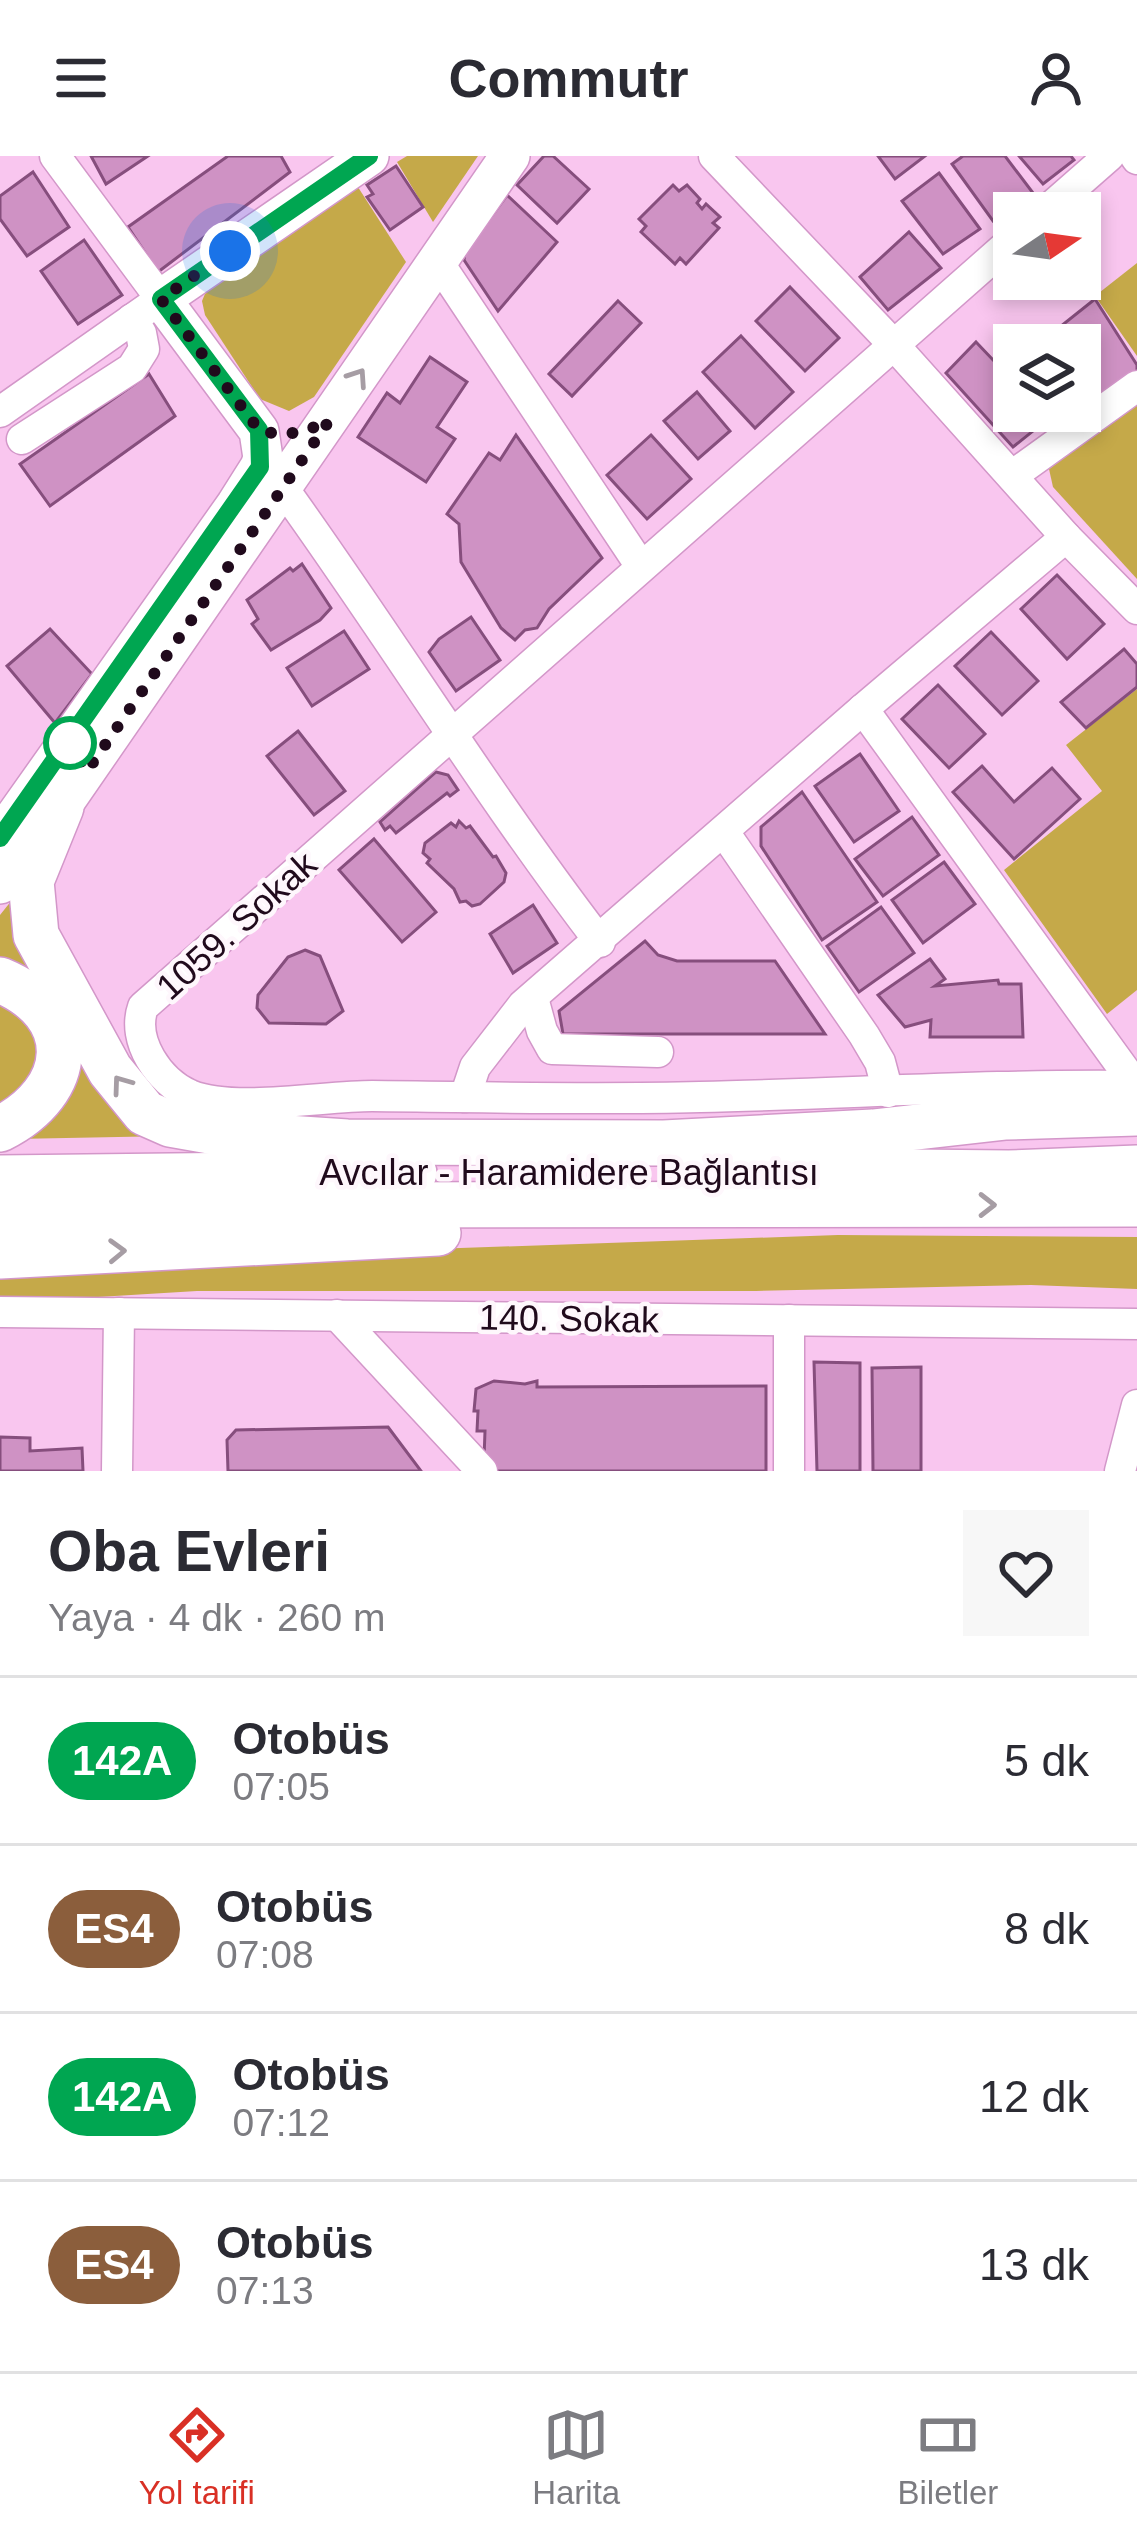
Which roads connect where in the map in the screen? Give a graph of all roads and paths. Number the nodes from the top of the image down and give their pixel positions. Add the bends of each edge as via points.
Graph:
1 (55, 156) edge
2 (369, 156) edge
3 (1109, 156) edge
4 (507, 158) edge
5 (728, 160) edge
6 (1068, 192) edge
7 (993, 257) edge
8 (436, 259) junction
9 (147, 309) junction
10 (893, 344) junction
11 (1137, 386) edge
12 (0, 412) edge
13 (329, 421) junction
14 (259, 430) junction
15 (22, 439) dead end
16 (1013, 475) junction
17 (283, 488) junction
18 (1066, 537) junction
19 (640, 565) junction
20 (1137, 610) edge
21 (862, 709) junction
22 (452, 732) junction
23 (61, 807) junction
24 (724, 832) junction
25 (0, 838) edge
26 (0, 884) edge
27 (600, 942) junction
28 (0, 980) edge
29 (533, 998) junction
30 (489, 1046) junction
31 (552, 1049) junction
32 (658, 1052) dead end
33 (1137, 1086) edge
34 (888, 1092) junction
35 (465, 1096) junction
36 (1137, 1114) edge
37 (0, 1129) edge
38 (749, 1141) junction
39 (346, 1142) junction
40 (0, 1147) edge
41 (1137, 1148) edge
42 (1137, 1168) edge
43 (0, 1178) edge
44 (1137, 1204) edge
45 (870, 1205) junction
46 (15, 1215) edge
47 (0, 1256) edge
48 (0, 1312) edge
49 (119, 1313) junction
50 (338, 1315) junction
51 (789, 1320) junction
52 (1137, 1324) edge
53 (1137, 1405) edge
54 (116, 1471) edge
55 (482, 1471) edge
56 (789, 1471) edge
57 (1120, 1471) edge

1 - 9 street
2 - 9 main road
3 - 6 street
4 - 8 main road
5 - 10 street
7 - 10 street, 1059. Sokak
13 -> 8 main road
8 - 19 street
9 - 12 street
9 - 14 main road
9 - 15 street via 144,349 131,368
10 - 16 street
10 - 19 street, 1059. Sokak
11 - 16 street
13 - 14 main road via 292,434
13 - 17 main road
14 - 25 main road via 260,467
16 - 18 street
17 - 22 street
17 - 23 main road
18 - 20 street
18 - 21 street
19 - 22 street, 1059. Sokak
21 - 24 street
21 - 33 street
22 - 27 street
22 - 35 street, 1059. Sokak via 143,1007 137,1024 165,1078 210,1100
23 - 26 main road
39 -> 23 highway via 192,1131 159,1121 131,1099 36,934 32,881
24 - 27 street
24 - 34 street via 864,1035
27 - 29 street
28 - 37 highway via 41,1004 59,1048 49,1092
29 - 30 street
29 - 31 street
30 - 31 street
30 - 35 street
31 - 32 street
33 - 34 street, 1059. Sokak
34 - 35 street, 1059. Sokak
36 - 38 highway via 989,1118
38 - 39 highway
38 - 41 highway
39 - 40 highway
42 - 43 highway, Avcılar - Haramidere Bağlantısı
45 -> 44 highway, Avcılar - Haramidere Bağlantısı
45 - 46 highway, Avcılar - Haramidere Bağlantısı via 260,1205
47 -> 45 highway via 756,1226
48 - 49 street, 140. Sokak
49 - 50 street, 140. Sokak
49 - 54 street
50 - 51 street, 140. Sokak
50 - 55 street
51 - 52 street, 140. Sokak
51 - 56 street
53 - 57 street

